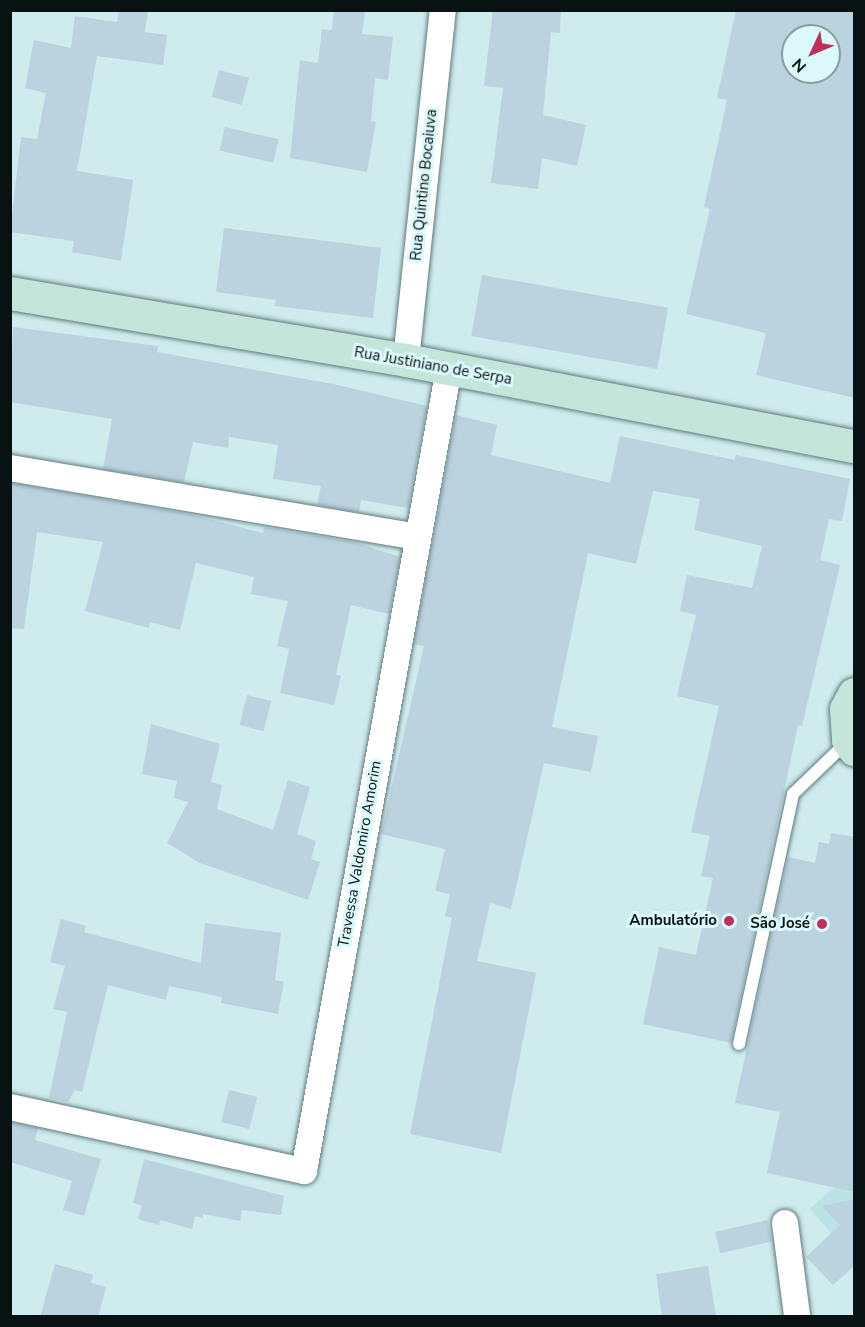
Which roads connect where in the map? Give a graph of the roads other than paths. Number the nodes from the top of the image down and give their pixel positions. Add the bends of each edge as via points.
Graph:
1 (443, 10) edge
2 (10, 293) edge
3 (406, 360) junction
4 (449, 368) junction
5 (855, 446) edge
6 (10, 468) edge
7 (416, 537) junction
8 (855, 694) edge
9 (851, 744) edge
10 (739, 1044) dead end
11 (10, 1107) edge
12 (784, 1223) dead end
13 (797, 1317) edge

1 - 3 street, Rua Quintino Bocaiuva
2 - 3 main road, Rua Justiniano de Serpa
3 - 4 main road, Rua Justiniano de Serpa
4 - 5 main road, Rua Justiniano de Serpa
4 - 7 street, Travessa Valdomiro Amorim
6 - 7 street
7 - 11 street, Travessa Valdomiro Amorim via 304,1171
8 - 9 main road via 846,709
9 - 10 lane via 794,794
12 - 13 street

